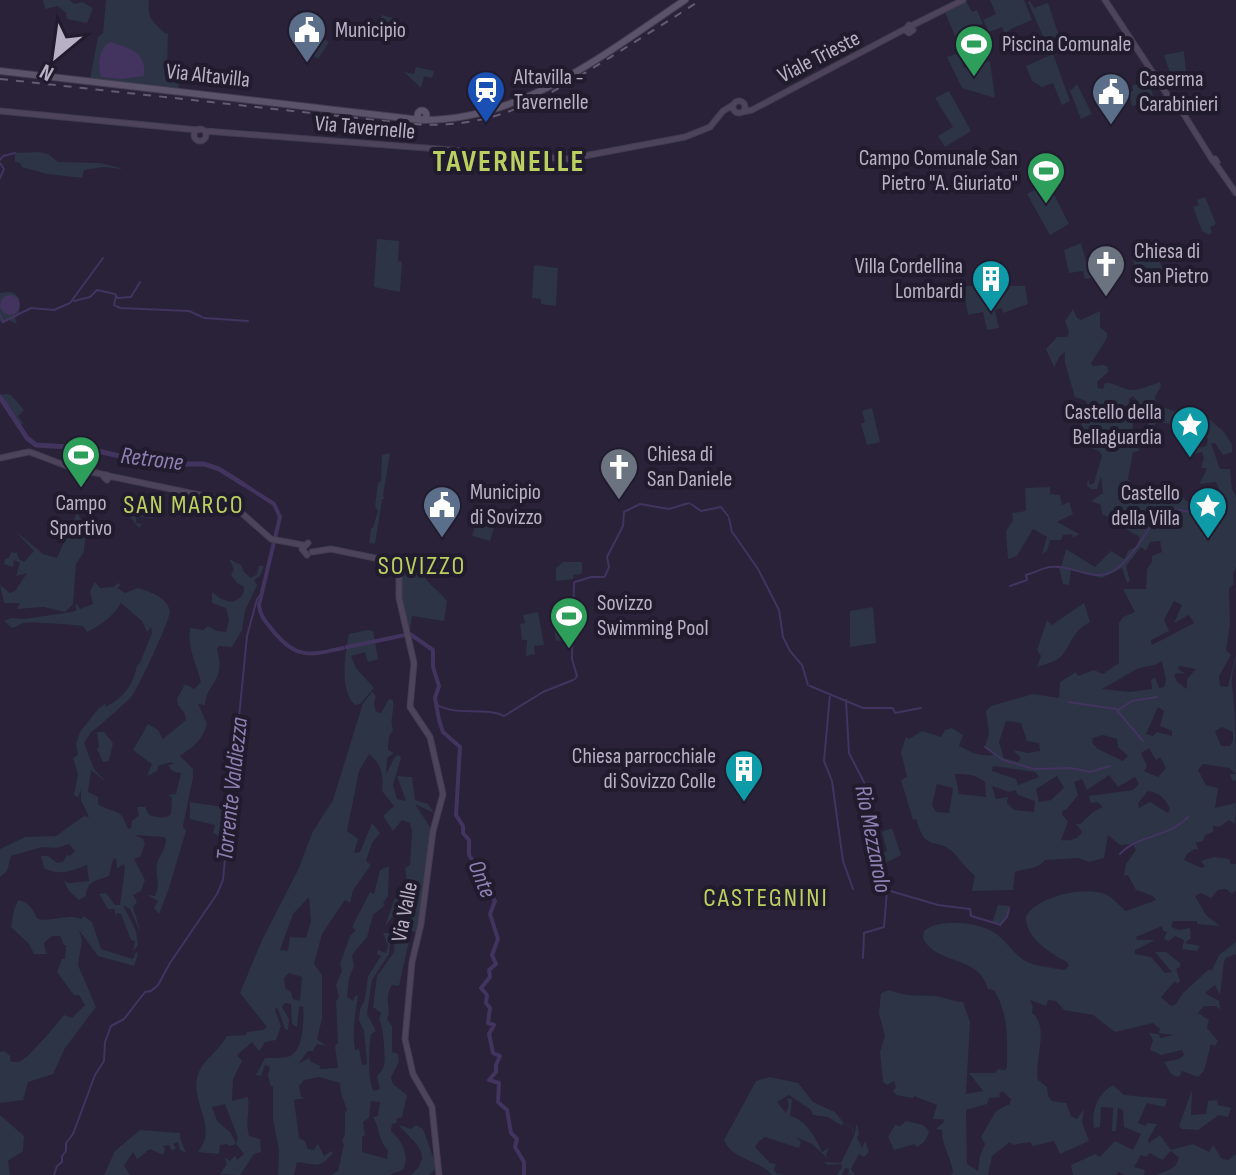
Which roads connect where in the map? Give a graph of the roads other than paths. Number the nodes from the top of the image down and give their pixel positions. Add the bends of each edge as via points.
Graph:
1 (685, 0) edge
2 (963, 0) edge
3 (1105, 0) edge
4 (0, 71) edge
5 (734, 107) junction
6 (743, 108) junction
7 (0, 111) edge
8 (694, 134) joint
9 (1236, 193) edge
10 (0, 458) edge
11 (439, 1175) edge

1 - 4 main road, Via Altavilla via 534,96 465,117 434,120
2 - 6 main road, Viale Trieste via 757,107
3 - 9 main road
5 - 6 main road, Viale Trieste
5 - 6 main road, Viale Trieste via 740,101
5 - 8 main road, Viale Trieste
7 - 8 main road, Via Tavernelle via 179,127 201,134 219,131 568,159
10 - 11 main road, Via Valle via 30,452 93,473 219,499 273,540 399,563 398,591 413,658 410,707 430,737 443,794 412,962 405,1039 413,1074 432,1107

